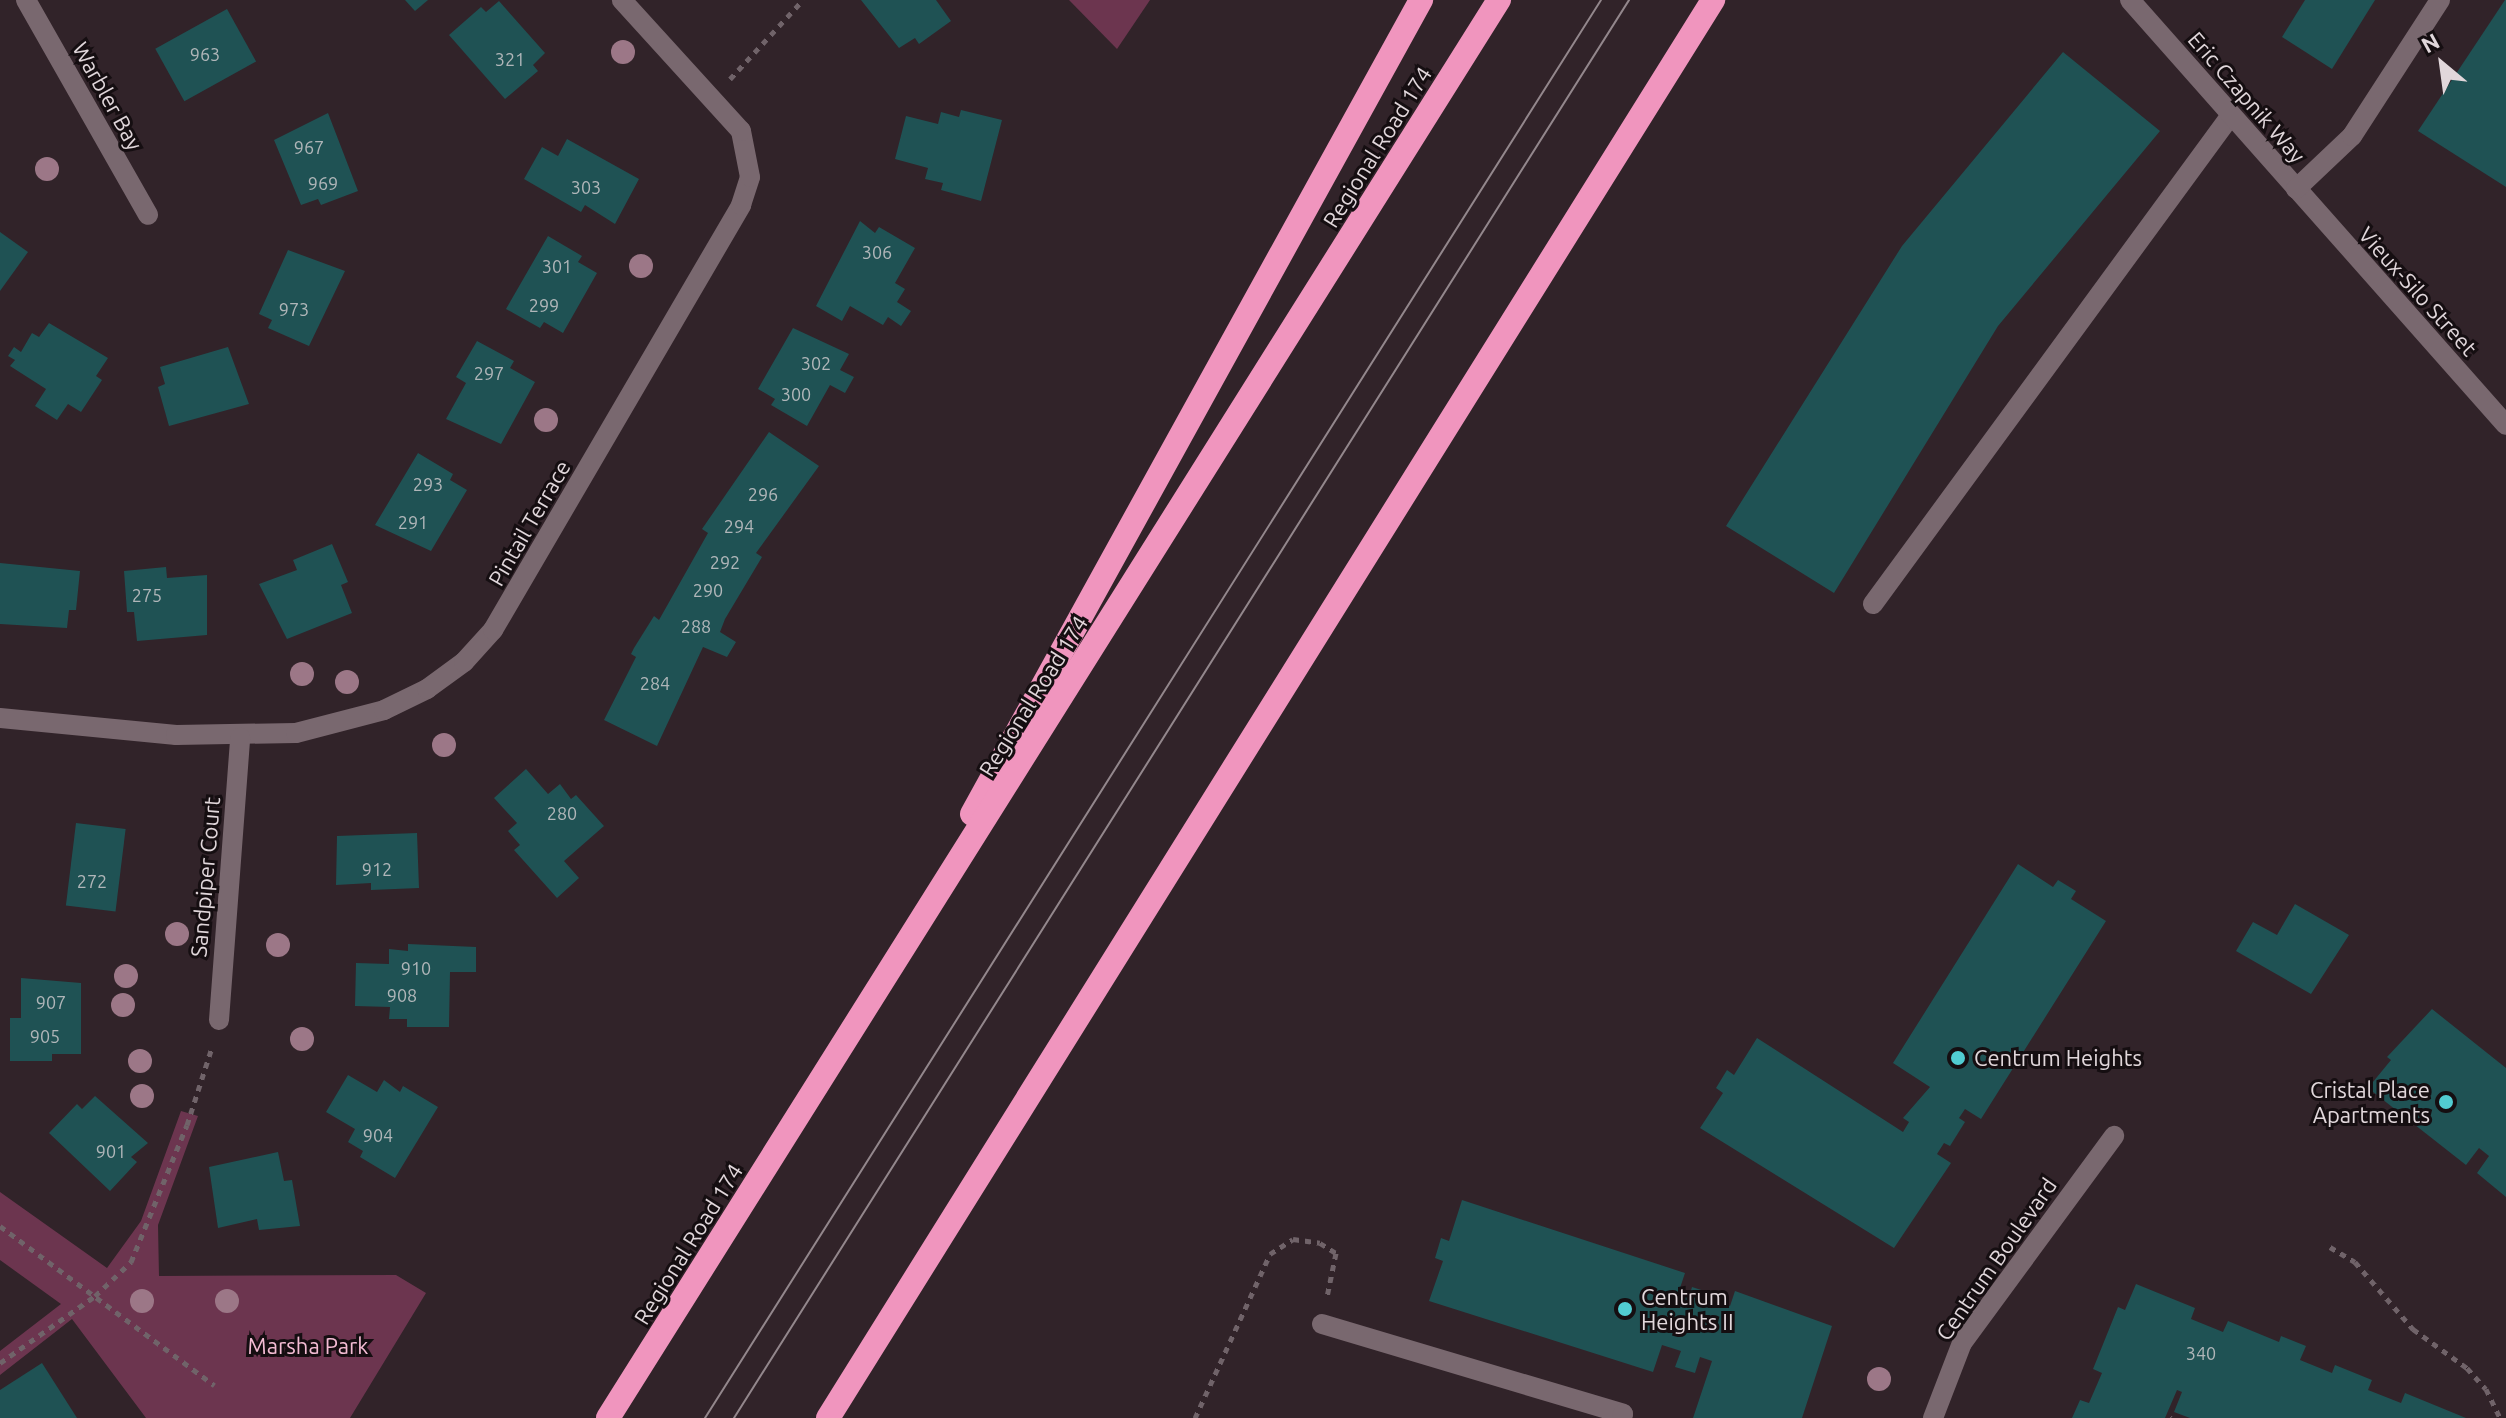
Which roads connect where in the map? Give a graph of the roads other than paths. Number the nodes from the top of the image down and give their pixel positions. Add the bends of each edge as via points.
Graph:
1 (26, 0) edge
2 (622, 0) edge
3 (1421, 0) edge
4 (1499, 0) edge
5 (1713, 0) edge
6 (2130, 0) edge
7 (2440, 0) edge
8 (2231, 115) junction
9 (2296, 189) junction
10 (148, 215) dead end
11 (2506, 425) edge
12 (1873, 604) dead end
13 (0, 718) edge
14 (240, 738) junction
15 (219, 1020) road end
16 (848, 1041) junction
17 (2114, 1136) dead end
18 (1322, 1324) road end
19 (608, 1418) edge
20 (828, 1418) edge
21 (1622, 1418) edge
22 (1933, 1418) edge

1 - 10 street, Warbler Bay
2 - 14 street, Pintail Terrace via 741,131 750,177 741,205 493,630 464,662 384,710 296,733
3 - 16 highway
4 - 16 highway, Regional Road 174
5 - 20 highway
6 - 8 street, Eric Czapnik Way
7 - 9 street via 2341,151
8 - 9 street, Eric Czapnik Way
8 - 12 street
9 - 11 street, Vieux-Silo Street
13 - 14 street, Pintail Terrace
14 - 15 street, Sandpiper Court
16 - 19 highway, Regional Road 174
17 - 22 street, Centrum Boulevard via 1962,1343
18 - 21 street

